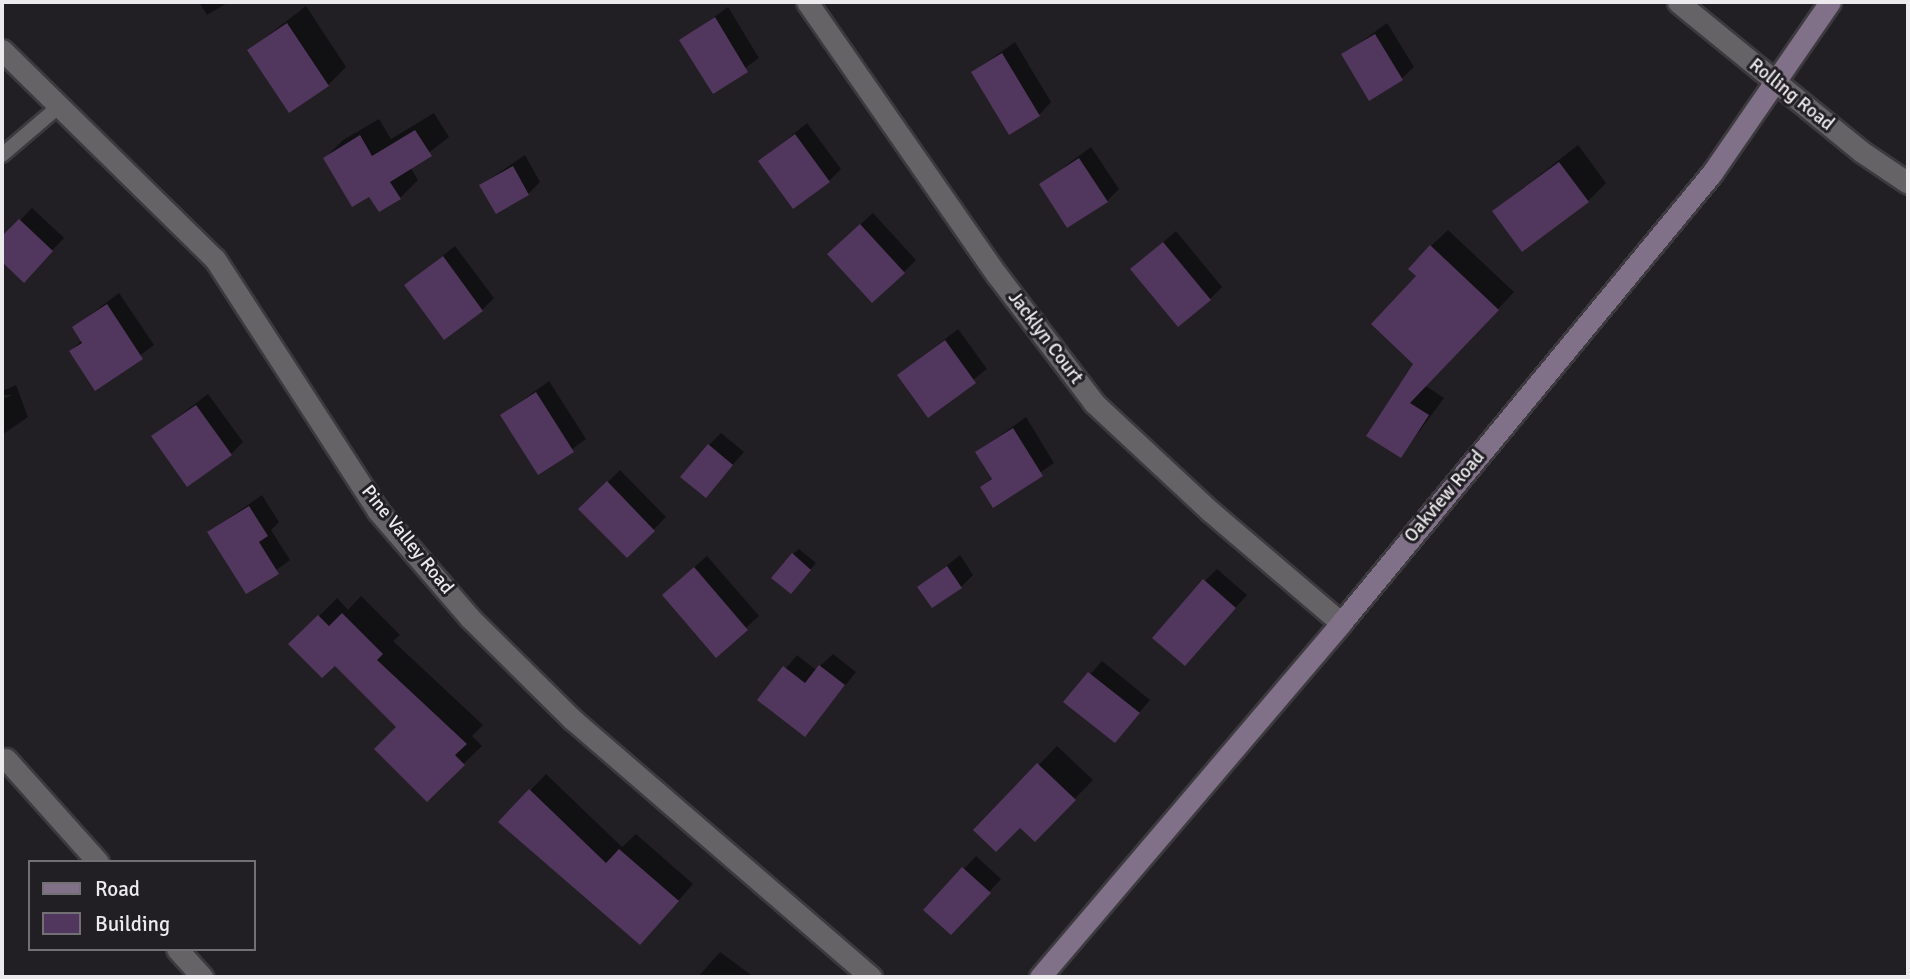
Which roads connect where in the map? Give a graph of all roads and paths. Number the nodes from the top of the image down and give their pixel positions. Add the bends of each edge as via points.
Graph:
1 (807, 2) edge
2 (1678, 2) edge
3 (1830, 2) edge
4 (2, 50) edge
5 (1776, 84) junction
6 (57, 108) junction
7 (2, 155) edge
8 (1908, 183) edge
9 (1341, 623) junction
10 (6, 759) dead end
11 (96, 860) edge
12 (179, 951) edge
13 (202, 977) edge
14 (871, 977) edge
15 (1040, 977) edge

1 - 9 street, Jacklyn Court via 997,275 1094,403
2 - 5 street, Rolling Road
3 - 5 street, Oakview Road
4 - 6 street, Pine Valley Road
5 - 8 street, Rolling Road
5 - 9 street, Oakview Road via 1712,173
6 - 7 lane
6 - 14 street, Pine Valley Road via 215,260 378,511 470,618 572,719
9 - 15 street, Oakview Road
10 - 11 street
12 - 13 street

